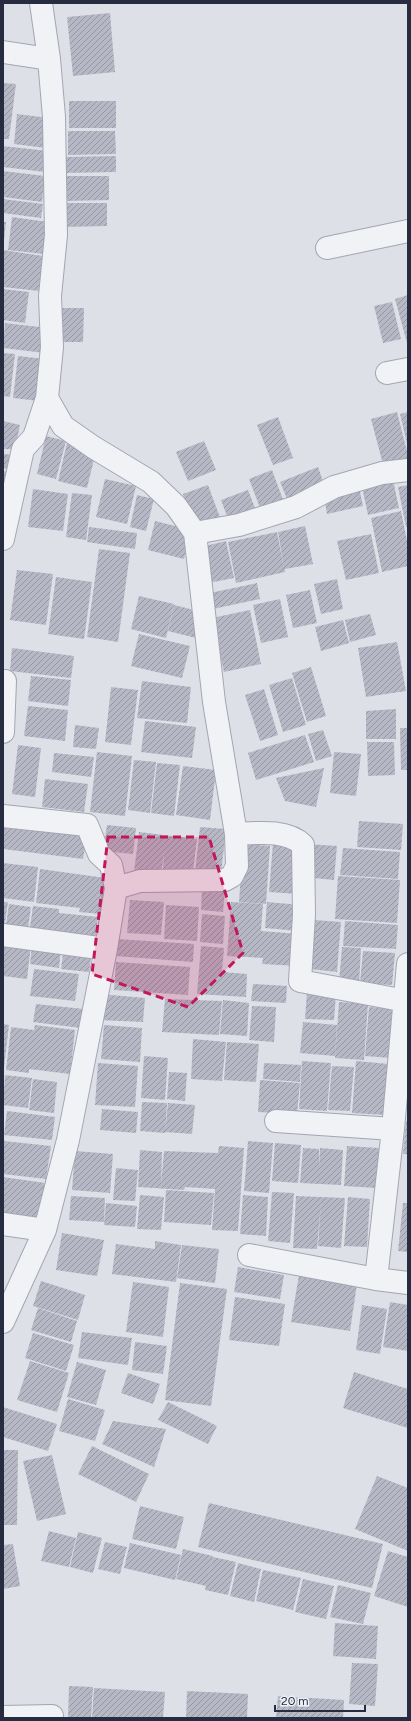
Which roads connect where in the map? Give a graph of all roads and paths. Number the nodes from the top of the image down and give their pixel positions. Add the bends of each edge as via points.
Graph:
1 (41, 3) edge
2 (3, 52) edge
3 (49, 59) junction
4 (408, 231) edge
5 (327, 248) dead end
6 (47, 398) junction
7 (408, 470) edge
8 (195, 533) junction
9 (3, 539) edge
10 (5, 681) dead end
11 (3, 732) edge
12 (3, 816) edge
13 (236, 834) junction
14 (116, 888) junction
15 (3, 935) edge
16 (106, 950) junction
17 (408, 964) edge
18 (406, 1001) junction
19 (276, 1121) dead end
20 (393, 1129) junction
21 (3, 1224) edge
22 (45, 1230) junction
23 (250, 1255) dead end
24 (376, 1279) junction
25 (408, 1282) edge
26 (3, 1322) edge
27 (52, 1716) dead end
28 (3, 1717) edge

1 - 3 street
2 - 3 street
3 - 6 street via 54,117 56,235 50,296 52,347
4 - 5 street
6 - 8 street via 63,426 151,482 176,506
6 - 9 street via 34,437 22,449
7 - 8 street via 382,474 334,488 296,507 239,525
8 - 13 street via 214,702
10 - 11 street
12 - 14 street via 87,825 99,854 111,865
13 - 14 street via 237,866 232,876 225,880 140,881
13 - 18 street via 269,833 297,839 303,846 304,914 300,981
14 - 16 street
15 - 16 street
16 - 22 street via 68,1140
17 - 18 street
18 - 20 street
19 - 20 street
20 - 24 street
21 - 22 street
22 - 26 street
23 - 24 street
24 - 25 street
27 - 28 street

